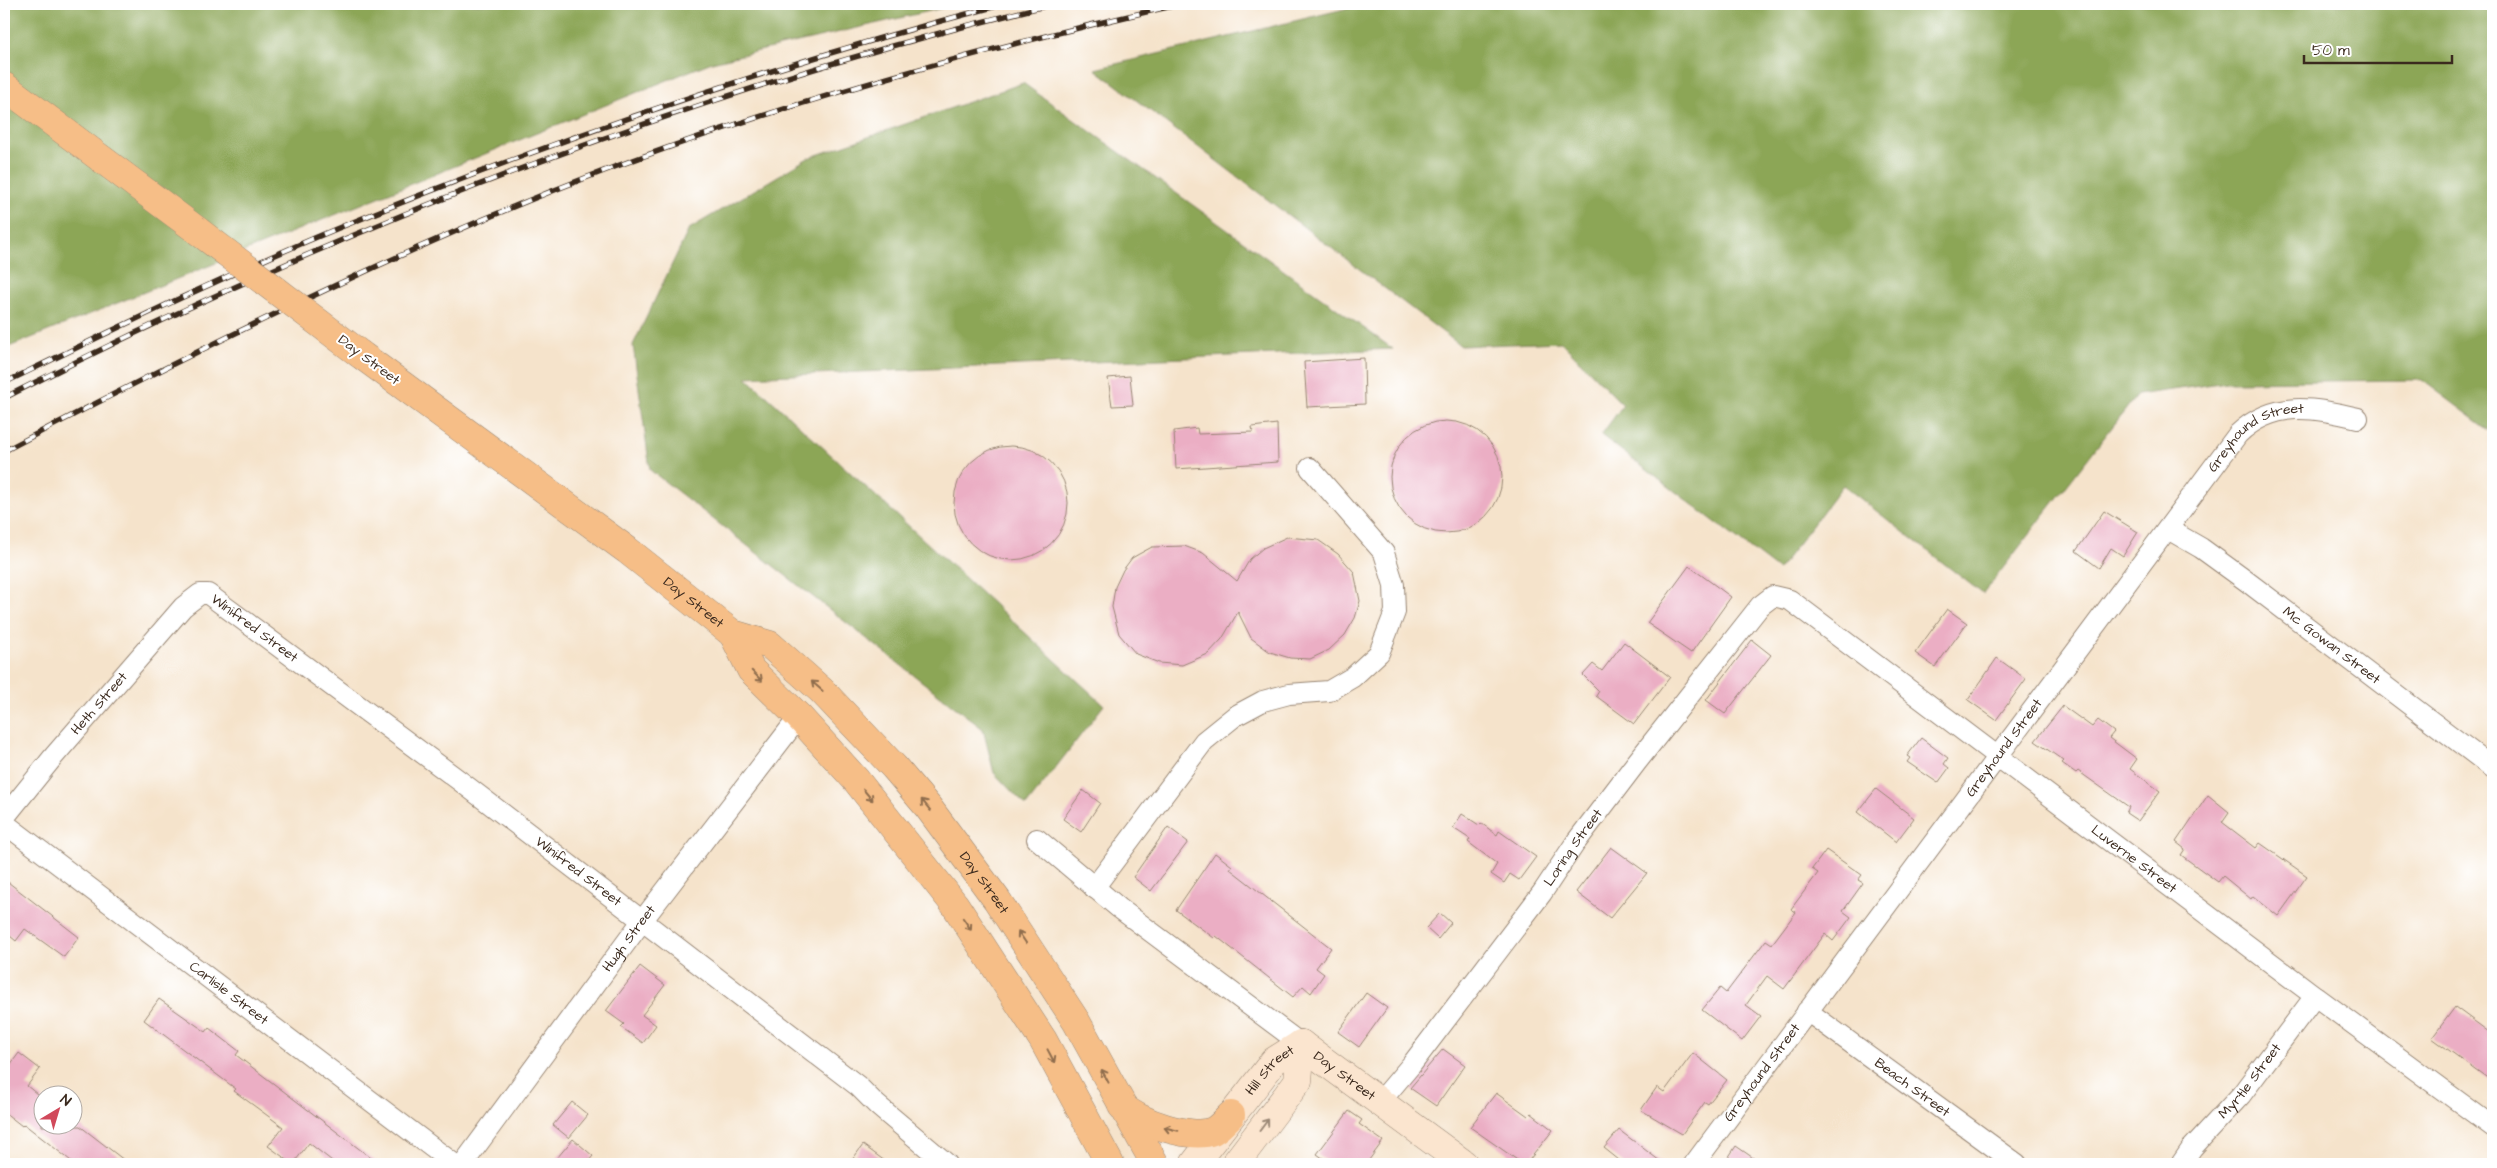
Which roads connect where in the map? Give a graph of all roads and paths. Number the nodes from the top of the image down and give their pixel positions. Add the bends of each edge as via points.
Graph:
1 (4, 86) edge
2 (2358, 418) dead end
3 (1310, 468) dead end
4 (2168, 528) junction
5 (200, 594) joint
6 (1773, 596) joint
7 (733, 634) junction
8 (799, 717) junction
9 (1996, 756) junction
10 (2493, 768) edge
11 (4, 818) edge
12 (4, 823) edge
13 (1037, 839) dead end
14 (1094, 888) junction
15 (642, 921) junction
16 (2315, 996) junction
17 (1807, 1011) junction
18 (1301, 1044) junction
19 (1379, 1102) junction
20 (1120, 1104) junction
21 (1231, 1115) junction
22 (2493, 1126) edge
23 (454, 1164) edge
24 (463, 1164) edge
25 (947, 1164) edge
26 (1110, 1164) edge
27 (1155, 1164) edge
28 (1194, 1164) edge
29 (1235, 1164) edge
30 (1464, 1164) edge
31 (1694, 1164) edge
32 (2017, 1164) edge
33 (2181, 1164) edge

1 - 7 main road, Day Street, bridge via 627,550
2 - 4 street, Greyhound Street via 2294,409 2252,421 2238,434
3 - 14 street via 1384,554 1394,584 1395,612 1379,653 1353,677 1330,691 1289,694 1263,701 1235,716 1204,741
4 - 9 street, Greyhound Street
4 - 10 street, Mc Gowan Street via 2245,580
5 - 11 street, Heth Street via 183,607
5 - 15 street, Winifred Street via 216,598
6 - 9 street, Luverne Street via 1790,600
6 - 19 street, Loring Street via 1760,606 1636,762 1542,893 1412,1064
7 -> 8 main road, Day Street via 751,670
20 -> 7 main road, Day Street via 1076,1020 1037,959 928,808 822,691 770,645
8 - 15 street, Hugh Street
8 -> 26 main road, Day Street via 884,814 955,905 1043,1040
9 - 16 street, Luverne Street
9 - 17 street, Greyhound Street
12 - 23 street, Carlisle Street
13 - 14 street, Day Street
14 - 18 street, Day Street
15 - 24 street, Hugh Street
15 - 25 street, Winifred Street via 858,1086
16 - 22 street, Luverne Street
16 - 33 street, Myrtle Street via 2241,1095
17 - 31 street, Greyhound Street
17 - 32 street, Beach Street
18 - 19 street, Day Street
18 - 21 street, Hill Street via 1274,1061
29 -> 18 street, Hill Street via 1298,1080
19 - 30 street, Day Street
21 -> 20 main road via 1213,1131 1189,1133 1130,1115
20 - 27 main road, Day Street
21 - 28 street, Hill Street

